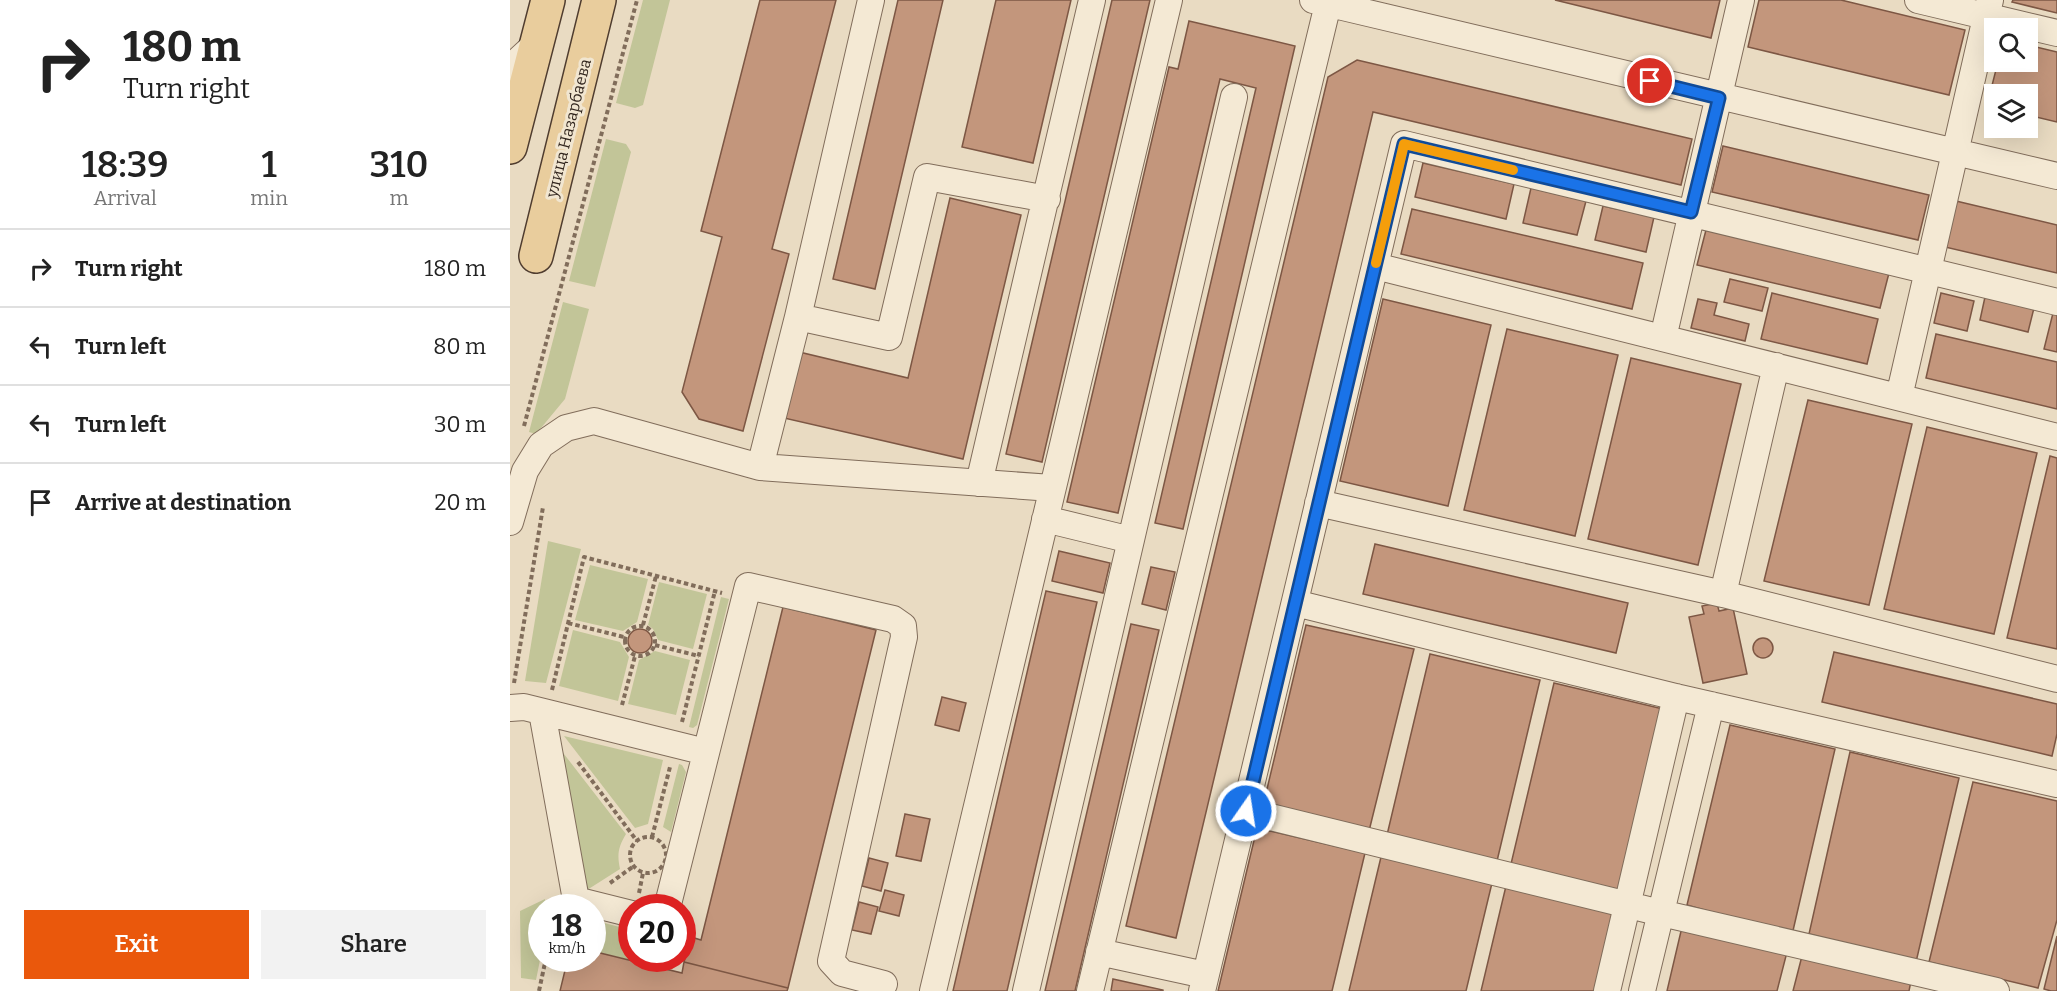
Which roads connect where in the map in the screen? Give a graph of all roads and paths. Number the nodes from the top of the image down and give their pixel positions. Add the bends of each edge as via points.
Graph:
1 (548, 0) edge
2 (599, 0) edge
3 (871, 0) edge
4 (1092, 0) edge
5 (1169, 0) edge
6 (1741, 0) edge
7 (1918, 0) edge
8 (1321, 2) edge
9 (1988, 8) edge
10 (2057, 33) edge
11 (537, 43) junction
12 (510, 68) edge
13 (1234, 97) dead end
14 (1719, 98) junction
15 (510, 147) edge
16 (1955, 153) junction
17 (2057, 176) edge
18 (1047, 199) junction
19 (1691, 212) junction
20 (536, 256) dead end
21 (1376, 266) junction
22 (1928, 271) junction
23 (2057, 302) edge
24 (798, 317) junction
25 (1664, 338) junction
26 (1776, 366) junction
27 (1899, 397) junction
28 (2057, 437) edge
29 (760, 467) junction
30 (979, 483) junction
31 (1052, 488) junction
32 (1318, 503) junction
33 (1045, 519) junction
34 (510, 522) edge
35 (1131, 540) junction
36 (656, 576) junction
37 (715, 591) junction
38 (1723, 594) junction
39 (745, 600) junction
40 (1295, 603) junction
41 (568, 623) junction
42 (643, 626) junction
43 (624, 637) junction
44 (655, 645) junction
45 (635, 656) junction
46 (699, 656) junction
47 (2057, 679) edge
48 (1676, 697) junction
49 (1711, 705) junction
50 (510, 708) edge
51 (621, 709) dead end
52 (544, 712) junction
53 (676, 745) junction
54 (706, 752) junction
55 (573, 756) dead end
56 (2057, 784) edge
57 (1246, 811) junction
58 (652, 837) junction
59 (637, 841) junction
60 (670, 894) edge
61 (1628, 905) junction
62 (618, 910) edge
63 (1661, 913) junction
64 (1099, 952) junction
65 (543, 972) edge
66 (1204, 983) edge
67 (884, 984) dead end
68 (539, 991) edge
69 (933, 991) edge
70 (1026, 991) edge
71 (1090, 991) edge
72 (1608, 991) edge
73 (1642, 991) edge
74 (1996, 991) edge

1 - 11 main road
2 - 20 main road, улица Назарбаева
3 - 24 lane
4 - 18 lane
5 - 31 lane
6 - 14 lane
7 - 9 lane
8 - 14 lane
8 - 64 lane
9 - 10 lane
9 - 16 lane
11 - 12 lane
11 - 15 main road
13 - 35 lane
14 - 16 lane
14 - 19 lane
16 - 17 lane
16 - 22 lane
18 - 24 lane via 927,177 889,337
18 - 30 lane
19 - 21 lane via 1404,144
19 - 22 lane
19 - 25 lane
21 - 25 lane
21 - 32 lane
22 - 23 lane
22 - 27 lane
24 - 29 lane
25 - 26 lane
26 - 27 lane
26 - 38 lane
27 - 28 lane
29 - 30 lane
29 - 34 lane via 594,421 566,428 541,445 525,471
30 - 31 lane
31 - 33 lane
32 - 38 lane
32 - 40 lane
33 - 35 lane
33 - 69 lane
35 - 70 lane
36 - 37 path
36 - 41 path via 584,556
36 - 42 path
37 - 39 path
37 - 46 path
38 - 47 lane
39 - 54 lane
39 - 67 lane via 748,586 893,619 905,631 831,955 837,971
40 - 48 lane
40 - 57 lane
41 - 43 path
41 - 52 path
42 - 43 path via 635,626
42 - 44 path via 651,629
43 - 45 path via 628,652
44 - 45 path via 644,656
44 - 46 path
45 - 51 path
46 - 53 path
48 - 49 lane
48 - 61 lane
49 - 56 lane
49 - 63 lane
50 - 52 lane
52 - 53 lane
52 - 62 lane via 576,900
53 - 54 lane
53 - 58 path
54 - 60 lane
55 - 59 path
57 - 61 lane
57 - 66 lane
58 - 59 path
58 - 59 path via 667,852 662,868 653,873 643,873 634,866 630,853
61 - 63 lane
61 - 72 lane
63 - 73 lane
63 - 74 lane
64 - 66 lane
64 - 71 lane
65 - 68 path

